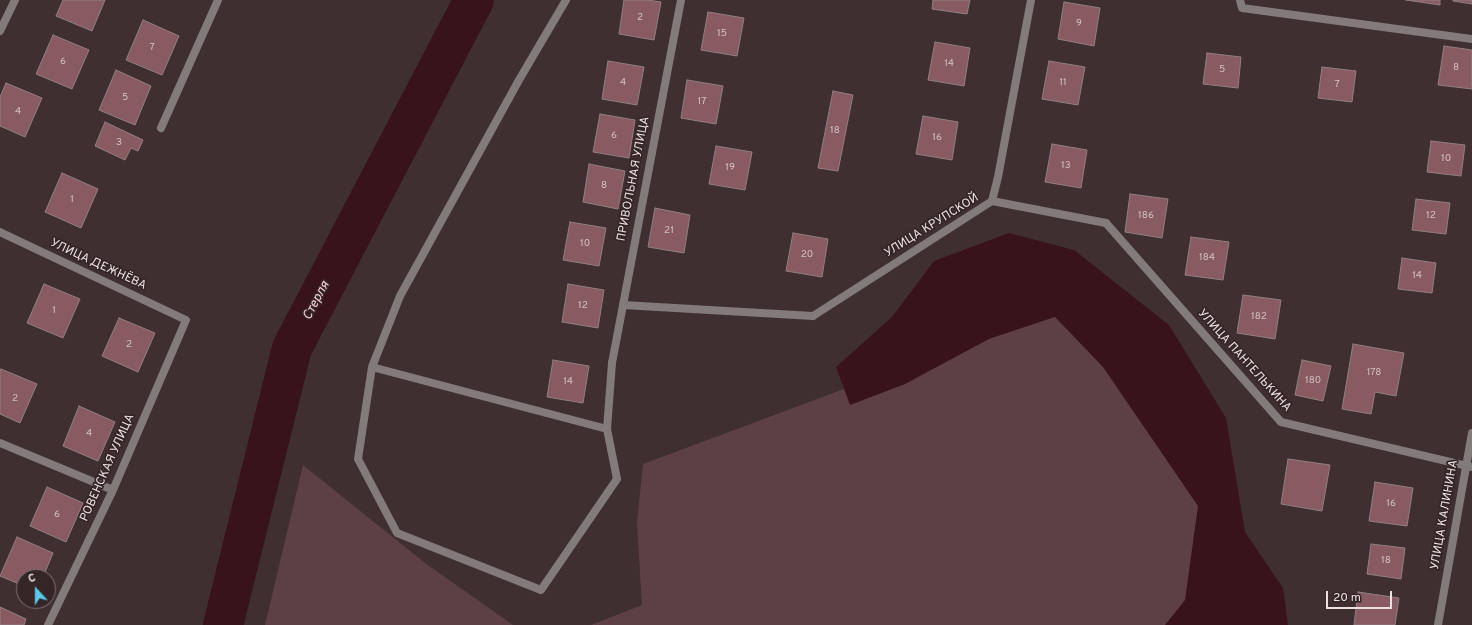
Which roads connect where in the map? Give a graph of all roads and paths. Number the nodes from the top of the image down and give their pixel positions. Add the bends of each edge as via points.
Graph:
1 (15, 0) edge
2 (218, 0) edge
3 (566, 0) edge
4 (681, 0) edge
5 (1031, 0) edge
6 (1240, 0) edge
7 (0, 31) edge
8 (1472, 39) edge
9 (161, 128) dead end
10 (992, 202) junction
11 (0, 232) edge
12 (623, 305) junction
13 (186, 320) joint
14 (372, 367) junction
15 (607, 429) junction
16 (1472, 433) edge
17 (0, 443) edge
18 (1469, 467) edge
19 (113, 490) junction
20 (48, 625) edge
21 (1438, 625) edge

1 - 7 street
2 - 9 street
3 - 14 street via 400,296
4 - 12 street, ПРИВОЛЬНАЯ УЛИЦА
5 - 10 street, УЛИЦА КРУПСКОЙ
6 - 8 street via 1242,8
10 - 12 street, УЛИЦА КРУПСКОЙ via 813,316
10 - 18 street, УЛИЦА ПАНТЕЛЬКИНА via 1106,223 1281,422
11 - 13 street, УЛИЦА ДЕЖНЁВА
12 - 15 street, ПРИВОЛЬНАЯ УЛИЦА via 612,363
13 - 19 street, РОВЕНСКАЯ УЛИЦА
14 - 15 street
14 - 15 street, ПРИВОЛЬНАЯ УЛИЦА via 358,459 398,533 541,590 617,479
16 - 18 street, УЛИЦА КАЛИНИНА
17 - 19 street
18 - 21 street, УЛИЦА КАЛИНИНА
19 - 20 street, РОВЕНСКАЯ УЛИЦА

